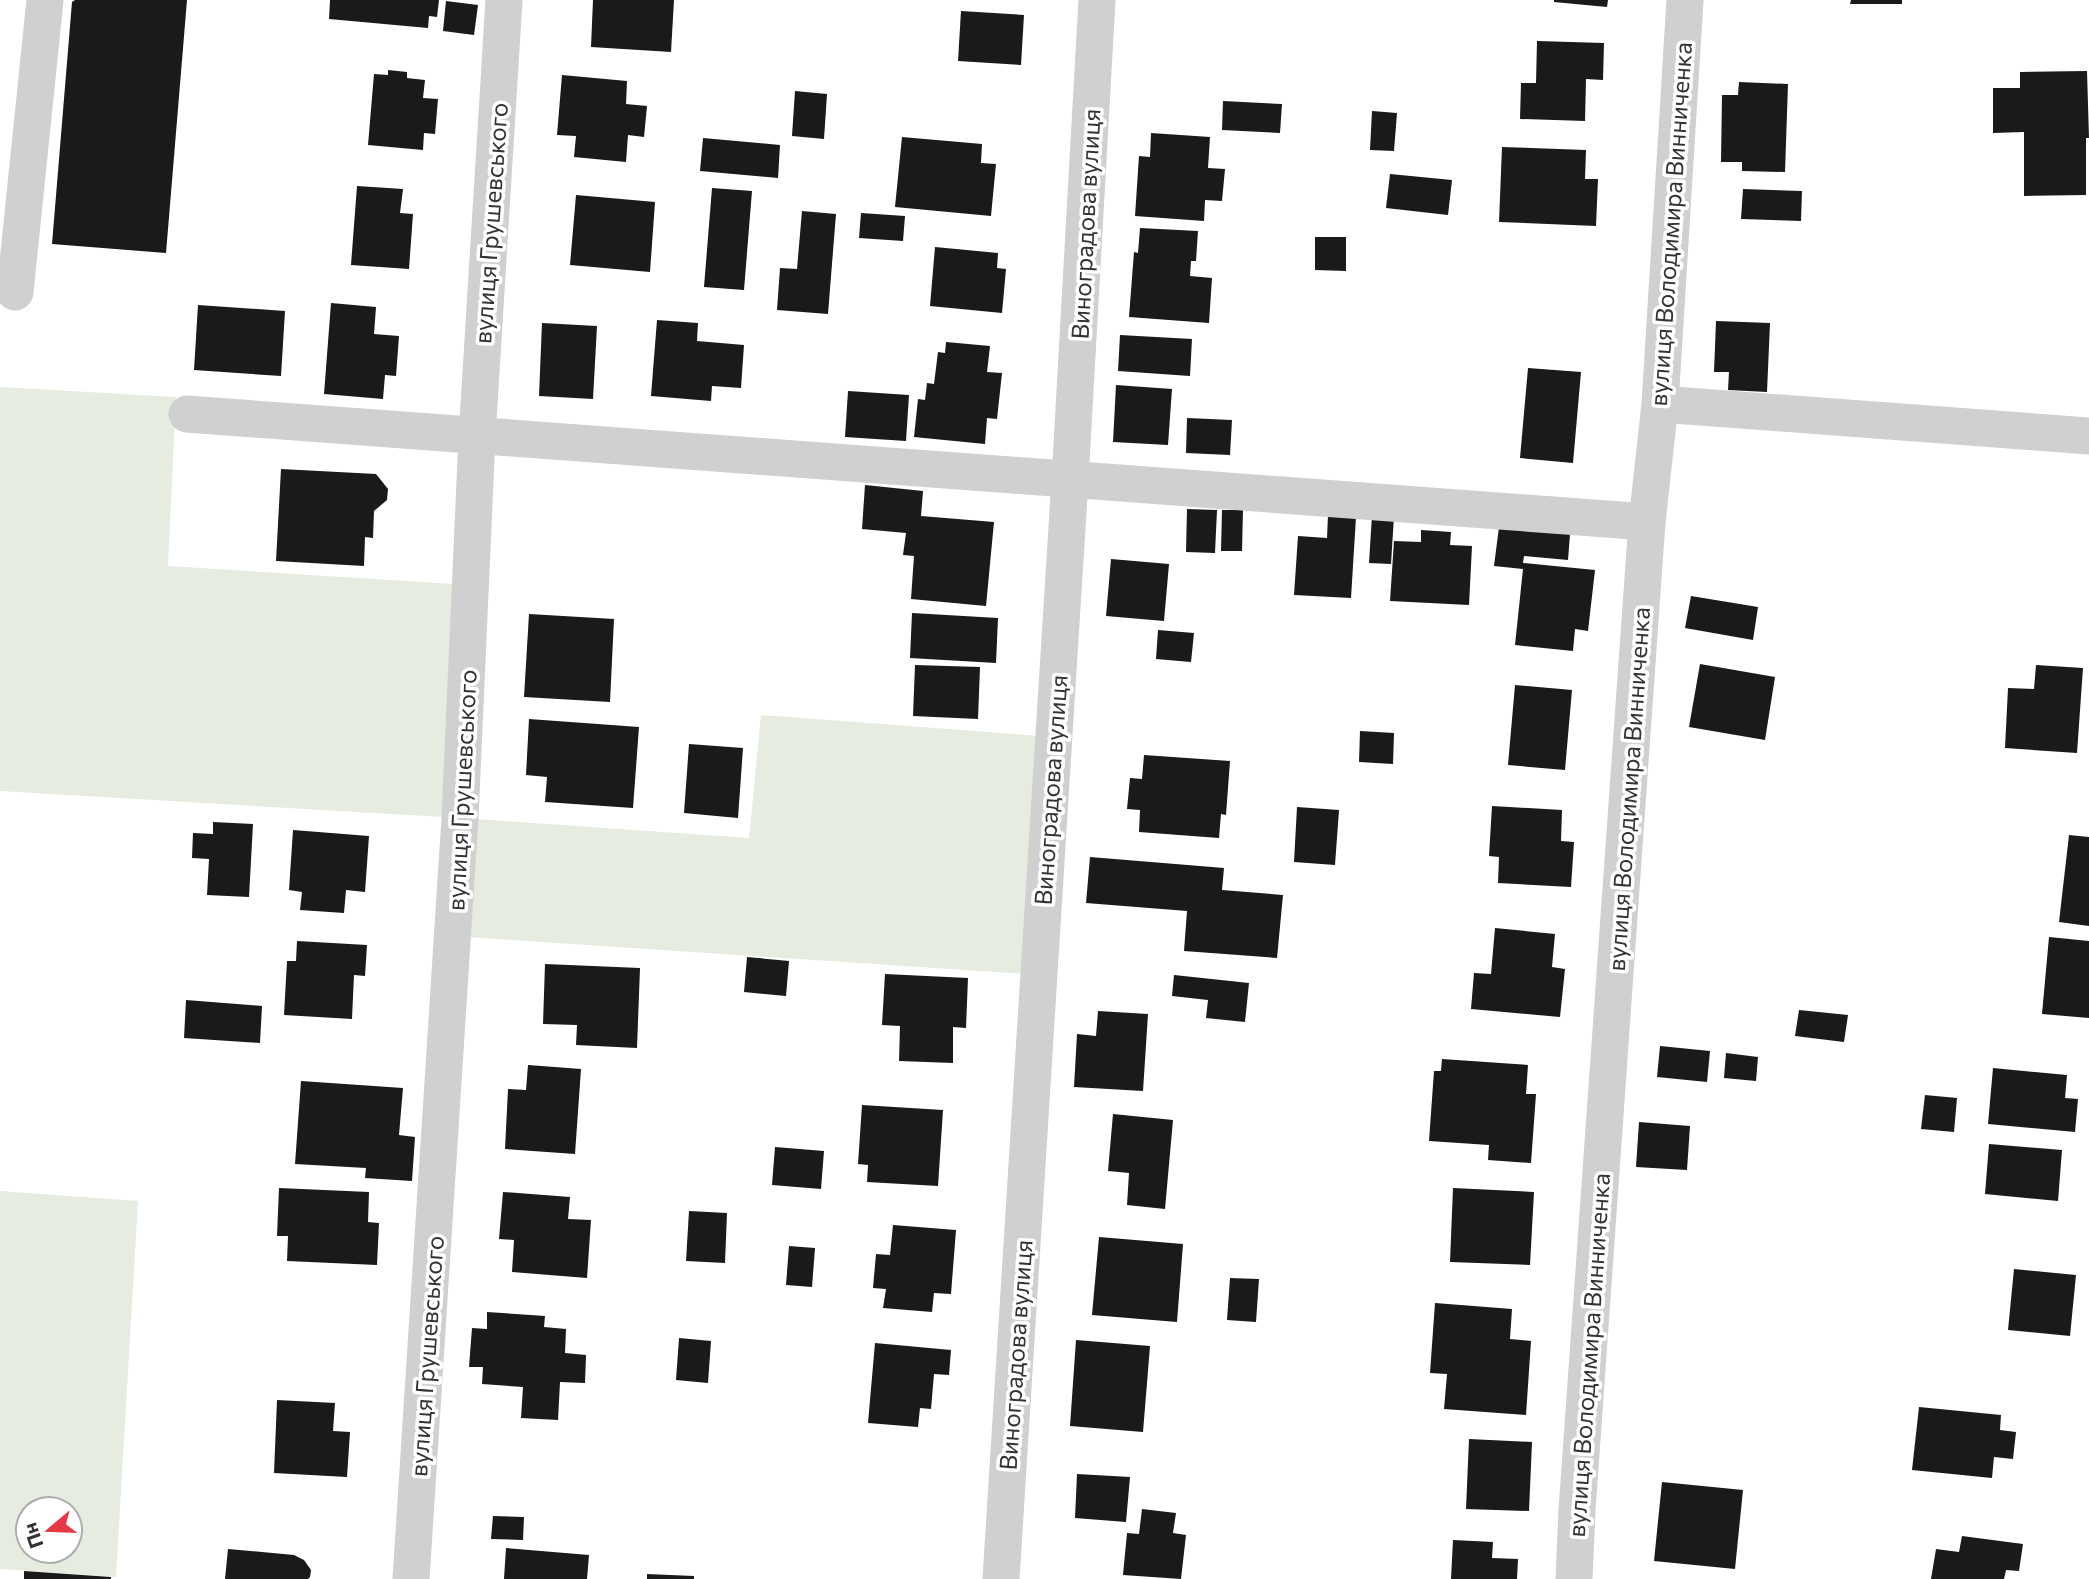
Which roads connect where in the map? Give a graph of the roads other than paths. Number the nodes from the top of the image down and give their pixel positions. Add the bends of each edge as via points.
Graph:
1 (45, 0) edge
2 (504, 0) edge
3 (1097, 0) edge
4 (1685, 0) edge
5 (14, 175) edge
6 (15, 292) dead end
7 (1660, 404) junction
8 (187, 414) dead end
9 (2089, 436) edge
10 (477, 437) junction
11 (1070, 480) junction
12 (1647, 522) junction
13 (411, 1579) edge
14 (1001, 1579) edge
15 (1574, 1579) edge

1 - 5 street
2 - 10 street, вулиця Грушевського
3 - 11 street, Виноградова вулиця
4 - 7 street, вулиця Володимира Винниченка
5 - 6 street
7 - 9 street
7 - 12 street, вулиця Володимира Винниченка
8 - 10 street
10 - 11 street
10 - 13 street, вулиця Грушевського via 460,831
11 - 12 street
11 - 14 street, Виноградова вулиця
12 - 15 street, вулиця Володимира Винниченка

